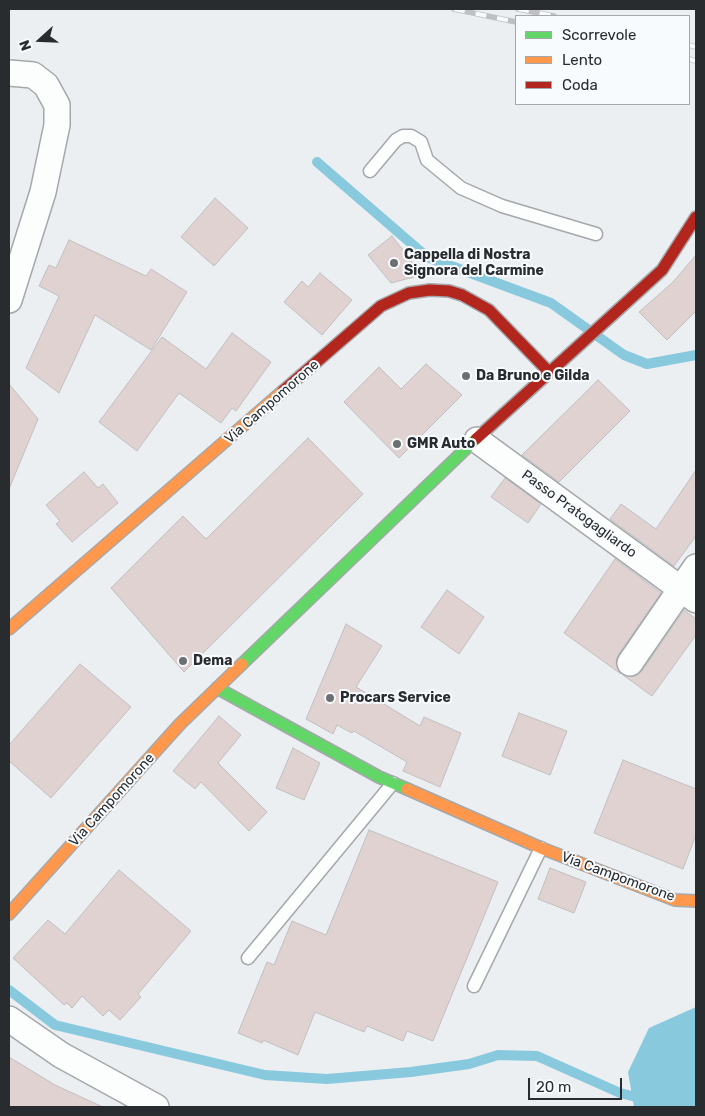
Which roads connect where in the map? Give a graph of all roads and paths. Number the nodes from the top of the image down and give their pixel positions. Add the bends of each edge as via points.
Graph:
1 (9, 73) edge
2 (370, 171) dead end
3 (696, 217) edge
4 (596, 234) dead end
5 (9, 300) edge
6 (549, 372) junction
7 (477, 440) junction
8 (696, 567) edge
9 (689, 595) edge
10 (9, 629) edge
11 (630, 663) dead end
12 (217, 688) junction
13 (393, 783) junction
14 (541, 848) junction
15 (696, 901) edge
16 (9, 914) edge
17 (248, 958) dead end
18 (474, 986) dead end
19 (9, 1019) edge
20 (156, 1107) edge

1 - 5 street via 33,75 46,85 57,105 57,125 43,192
2 - 4 lane via 396,140 411,136 421,142 427,160 461,188 502,206
3 - 6 street, Via Campomorone via 662,270
6 - 7 street, Via Campomorone
6 - 10 street, Via Campomorone via 488,310 462,295 449,291 408,292 381,306
7 - 9 street, Passo Pratogagliardo
7 - 12 street, Via Campomorone
8 - 9 street
9 - 11 street
12 - 13 street, Via Campomorone
12 - 16 street, Via Campomorone via 180,724
13 - 14 street, Via Campomorone
13 - 17 lane
14 - 15 street, Via Campomorone via 675,900
14 - 18 lane
19 - 20 street via 61,1056

